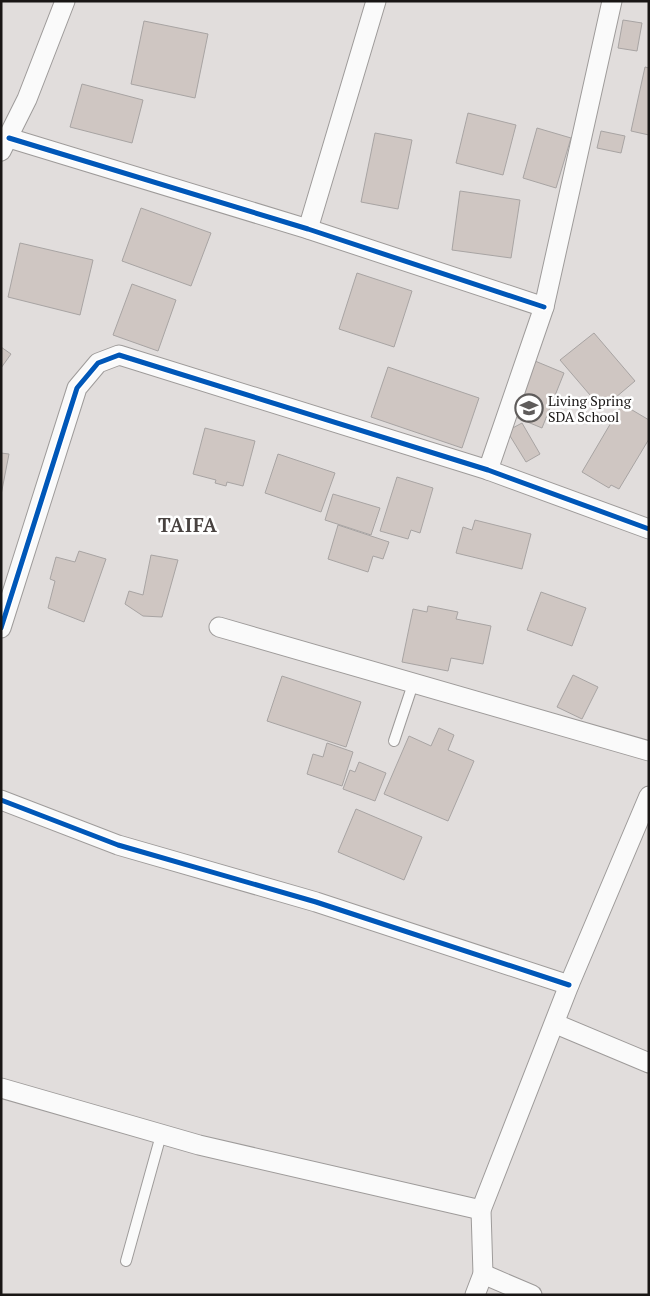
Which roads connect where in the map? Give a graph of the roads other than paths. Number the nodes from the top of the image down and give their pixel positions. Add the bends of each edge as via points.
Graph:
1 (65, 1) edge
2 (376, 1) edge
3 (612, 1) edge
4 (5, 145) edge
5 (308, 229) junction
6 (544, 307) junction
7 (488, 470) junction
8 (649, 530) edge
9 (219, 627) dead end
10 (1, 628) edge
11 (413, 684) junction
12 (394, 740) dead end
13 (649, 751) edge
14 (649, 796) edge
15 (1, 800) edge
16 (569, 985) junction
17 (556, 1024) junction
18 (649, 1063) edge
19 (1, 1088) edge
20 (161, 1135) junction
21 (481, 1210) junction
22 (126, 1262) dead end
23 (483, 1274) junction
24 (475, 1295) edge
25 (532, 1295) edge

1 - 4 street via 55,33
2 - 5 street
3 - 6 street
4 - 5 street
5 - 6 street
6 - 7 street
7 - 8 street
7 - 10 street via 119,355 98,363 77,388
9 - 11 street
11 - 12 lane
11 - 13 street
14 - 16 street
15 - 16 street via 118,845 316,902
16 - 17 street
17 - 18 street
17 - 21 street
19 - 20 street
20 - 21 street
20 - 22 lane
21 - 23 street
23 - 24 street
23 - 25 street

